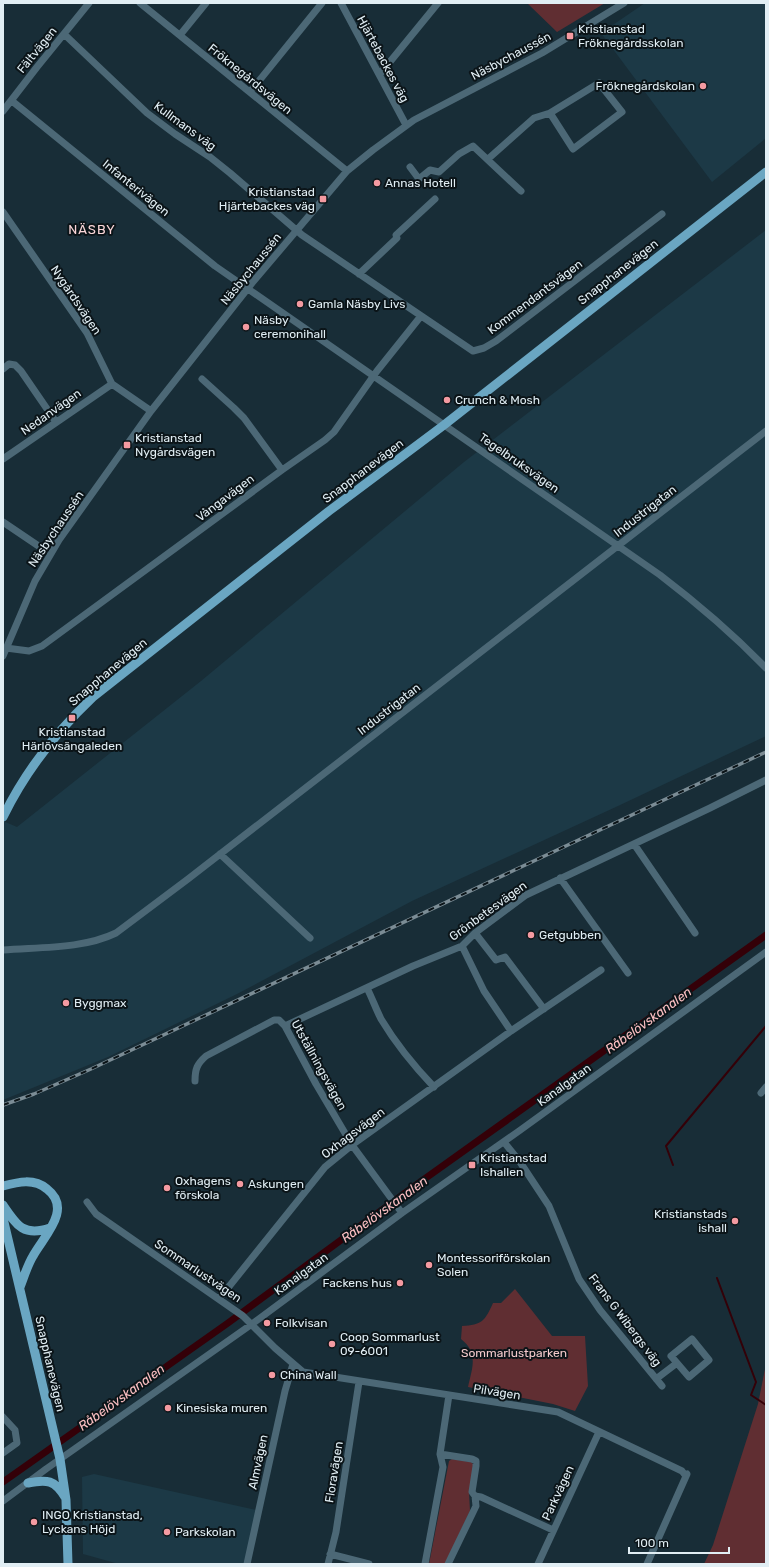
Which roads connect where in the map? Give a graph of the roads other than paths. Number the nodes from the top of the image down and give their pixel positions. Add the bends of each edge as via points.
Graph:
1 (89, 3) edge
2 (140, 3) edge
3 (206, 3) edge
4 (322, 3) edge
5 (341, 3) edge
6 (438, 3) edge
7 (624, 3) edge
8 (64, 34) junction
9 (180, 35) junction
10 (380, 74) junction
11 (250, 92) junction
12 (12, 100) junction
13 (3, 111) edge
14 (550, 113) junction
15 (406, 125) junction
16 (488, 159) junction
17 (410, 168) dead end
18 (347, 171) junction
19 (766, 172) edge
20 (521, 191) dead end
21 (435, 200) dead end
22 (3, 212) edge
23 (662, 214) dead end
24 (297, 231) junction
25 (359, 274) junction
26 (248, 289) junction
27 (421, 316) junction
28 (3, 369) edge
29 (374, 376) junction
30 (202, 379) dead end
31 (112, 384) junction
32 (151, 411) junction
33 (56, 422) junction
34 (444, 425) junction
35 (766, 431) edge
36 (3, 459) edge
37 (282, 470) junction
38 (3, 522) edge
39 (619, 545) junction
40 (40, 546) dead end
41 (6, 648) junction
42 (3, 656) edge
43 (766, 668) edge
44 (766, 780) edge
45 (7, 801) edge
46 (4, 813) edge
47 (634, 844) junction
48 (220, 854) junction
49 (560, 878) junction
50 (475, 933) junction
51 (695, 933) dead end
52 (310, 938) dead end
53 (462, 946) junction
54 (3, 950) edge
55 (766, 952) edge
56 (601, 970) dead end
57 (628, 973) dead end
58 (367, 988) junction
59 (544, 1009) junction
60 (285, 1026) junction
61 (511, 1031) junction
62 (195, 1081) dead end
63 (434, 1087) junction
64 (766, 1087) edge
65 (761, 1093) dead end
66 (504, 1142) junction
67 (352, 1146) junction
68 (3, 1186) edge
69 (87, 1202) dead end
70 (3, 1204) edge
71 (402, 1213) junction
72 (3, 1218) edge
73 (50, 1228) junction
74 (5, 1232) edge
75 (20, 1288) junction
76 (219, 1299) junction
77 (252, 1324) junction
78 (677, 1363) junction
79 (292, 1364) junction
80 (656, 1379) junction
81 (359, 1382) junction
82 (662, 1386) dead end
83 (449, 1395) junction
84 (3, 1417) edge
85 (599, 1432) junction
86 (3, 1453) edge
87 (440, 1454) junction
88 (60, 1459) junction
89 (28, 1482) junction
90 (475, 1496) junction
91 (66, 1500) junction
92 (3, 1501) edge
93 (553, 1530) junction
94 (330, 1554) junction
95 (68, 1564) edge
96 (247, 1564) edge
97 (328, 1564) edge
98 (369, 1564) edge
99 (426, 1564) edge
100 (448, 1564) edge
101 (538, 1564) edge
102 (647, 1564) edge

1 - 8 street, Fältvägen
2 - 9 street, Fröknegårdsvägen
3 - 9 street
4 - 11 street
5 - 10 street, Hjärtebackes väg
6 - 10 street
7 - 15 street, Näsbychaussén via 542,53
8 - 12 street, Fältvägen
8 - 24 street, Kullmans väg via 147,113 210,157
9 - 11 street, Fröknegårdsvägen
10 - 15 street, Hjärtebackes väg
11 - 18 street, Fröknegårdsvägen
12 - 13 street, Fältvägen
12 - 26 street, Infanterivägen via 215,266
14 - 14 street via 573,150 622,112 599,84
14 - 16 street via 534,118
15 - 18 street, Näsbychaussén
16 - 17 street via 473,146 459,154 439,172 430,170 419,179
16 - 20 street
18 - 24 street, Näsbychaussén
19 - 34 main road, Snapphanevägen
21 - 25 street via 396,235 397,238
22 - 31 street, Nygårdsvägen via 87,333
23 - 27 street, Kommendantsvägen via 484,348 473,351
24 - 25 street, Kommendantsvägen
24 - 26 street, Näsbychaussén
25 - 27 street, Kommendantsvägen
26 - 29 street, Tegelbruksvägen
26 - 32 street, Näsbychaussén
27 - 29 street, Vångavägen
28 - 33 street via 9,364 15,365
29 - 34 street, Tegelbruksvägen
29 - 37 street, Vångavägen via 334,432
30 - 37 street via 239,413
31 - 32 street, Nygårdsvägen
31 - 33 street, Nedanvägen
32 - 41 street, Näsbychaussén via 49,555
33 - 36 street, Nedanvägen
34 - 39 street, Tegelbruksvägen
34 - 45 main road, Snapphanevägen via 317,520 93,697 48,743
35 - 39 street, Industrigatan
37 - 41 street, Vångavägen via 42,646 29,651
38 - 40 street
39 - 43 street, Tegelbruksvägen via 698,604
39 - 48 street, Industrigatan
41 - 42 street, Näsbychaussén
44 - 47 street, Grönbetesvägen
45 - 46 main road, Snapphanevägen
47 - 49 street, Grönbetesvägen
47 - 51 street
48 - 52 street
48 - 54 street, Industrigatan via 116,933 105,938 88,943
49 - 50 street, Grönbetesvägen via 526,895
49 - 57 street
50 - 53 street, Grönbetesvägen
50 - 59 street via 496,960 505,957
53 - 58 street, Grönbetesvägen
53 - 61 street via 484,991
55 - 66 street, Kanalgatan
56 - 59 street, Oxhagsvägen
58 - 60 street, Grönbetesvägen
58 - 63 street via 397,1044
59 - 61 street, Oxhagsvägen
60 - 62 street, Utställningsvägen via 279,1020 274,1020 206,1056 195,1070
60 - 67 street, Utställningsvägen
61 - 63 street, Oxhagsvägen
63 - 67 street, Oxhagsvägen
64 - 65 street
66 - 71 street, Kanalgatan
66 - 80 street, Frans G Wibergs väg via 549,1206 579,1279 600,1310
67 - 71 street, Utställningsvägen
67 - 76 street, Oxhagsvägen via 325,1167
68 - 73 main road via 30,1182 42,1185 50,1191 58,1207 58,1216
69 - 76 street, Sommarlustvägen via 96,1214
70 - 73 main road via 21,1228 32,1232
71 - 77 street, Kanalgatan
72 - 74 main road, Snapphanevägen
73 - 75 main road via 33,1256
74 - 75 main road, Snapphanevägen
75 - 88 main road, Snapphanevägen
76 - 77 street, Sommarlustvägen
77 - 79 street, Sommarlustvägen
77 - 88 street, Kanalgatan
78 - 78 street via 671,1356 692,1339 709,1360 689,1377
78 - 80 street
79 - 81 street, Pilvägen via 303,1372
79 - 96 street, Almvägen
80 - 82 street, Frans G Wibergs väg
81 - 83 street, Pilvägen
81 - 94 street, Floravägen via 336,1532
83 - 85 street, Pilvägen via 558,1412
83 - 87 street
84 - 86 street via 15,1430 17,1443
85 - 93 street, Parkvägen
85 - 102 street, Pilvägen via 688,1474
87 - 90 street via 476,1461 472,1492
87 - 99 street via 444,1467
88 - 89 street, Kanalgatan
88 - 91 main road, Snapphanevägen
89 - 91 main road via 51,1482 57,1486
89 - 92 street, Kanalgatan
90 - 93 street
90 - 100 street via 476,1506
91 - 95 main road, Snapphanevägen
93 - 101 street, Parkvägen
94 - 97 street, Floravägen
94 - 98 street

